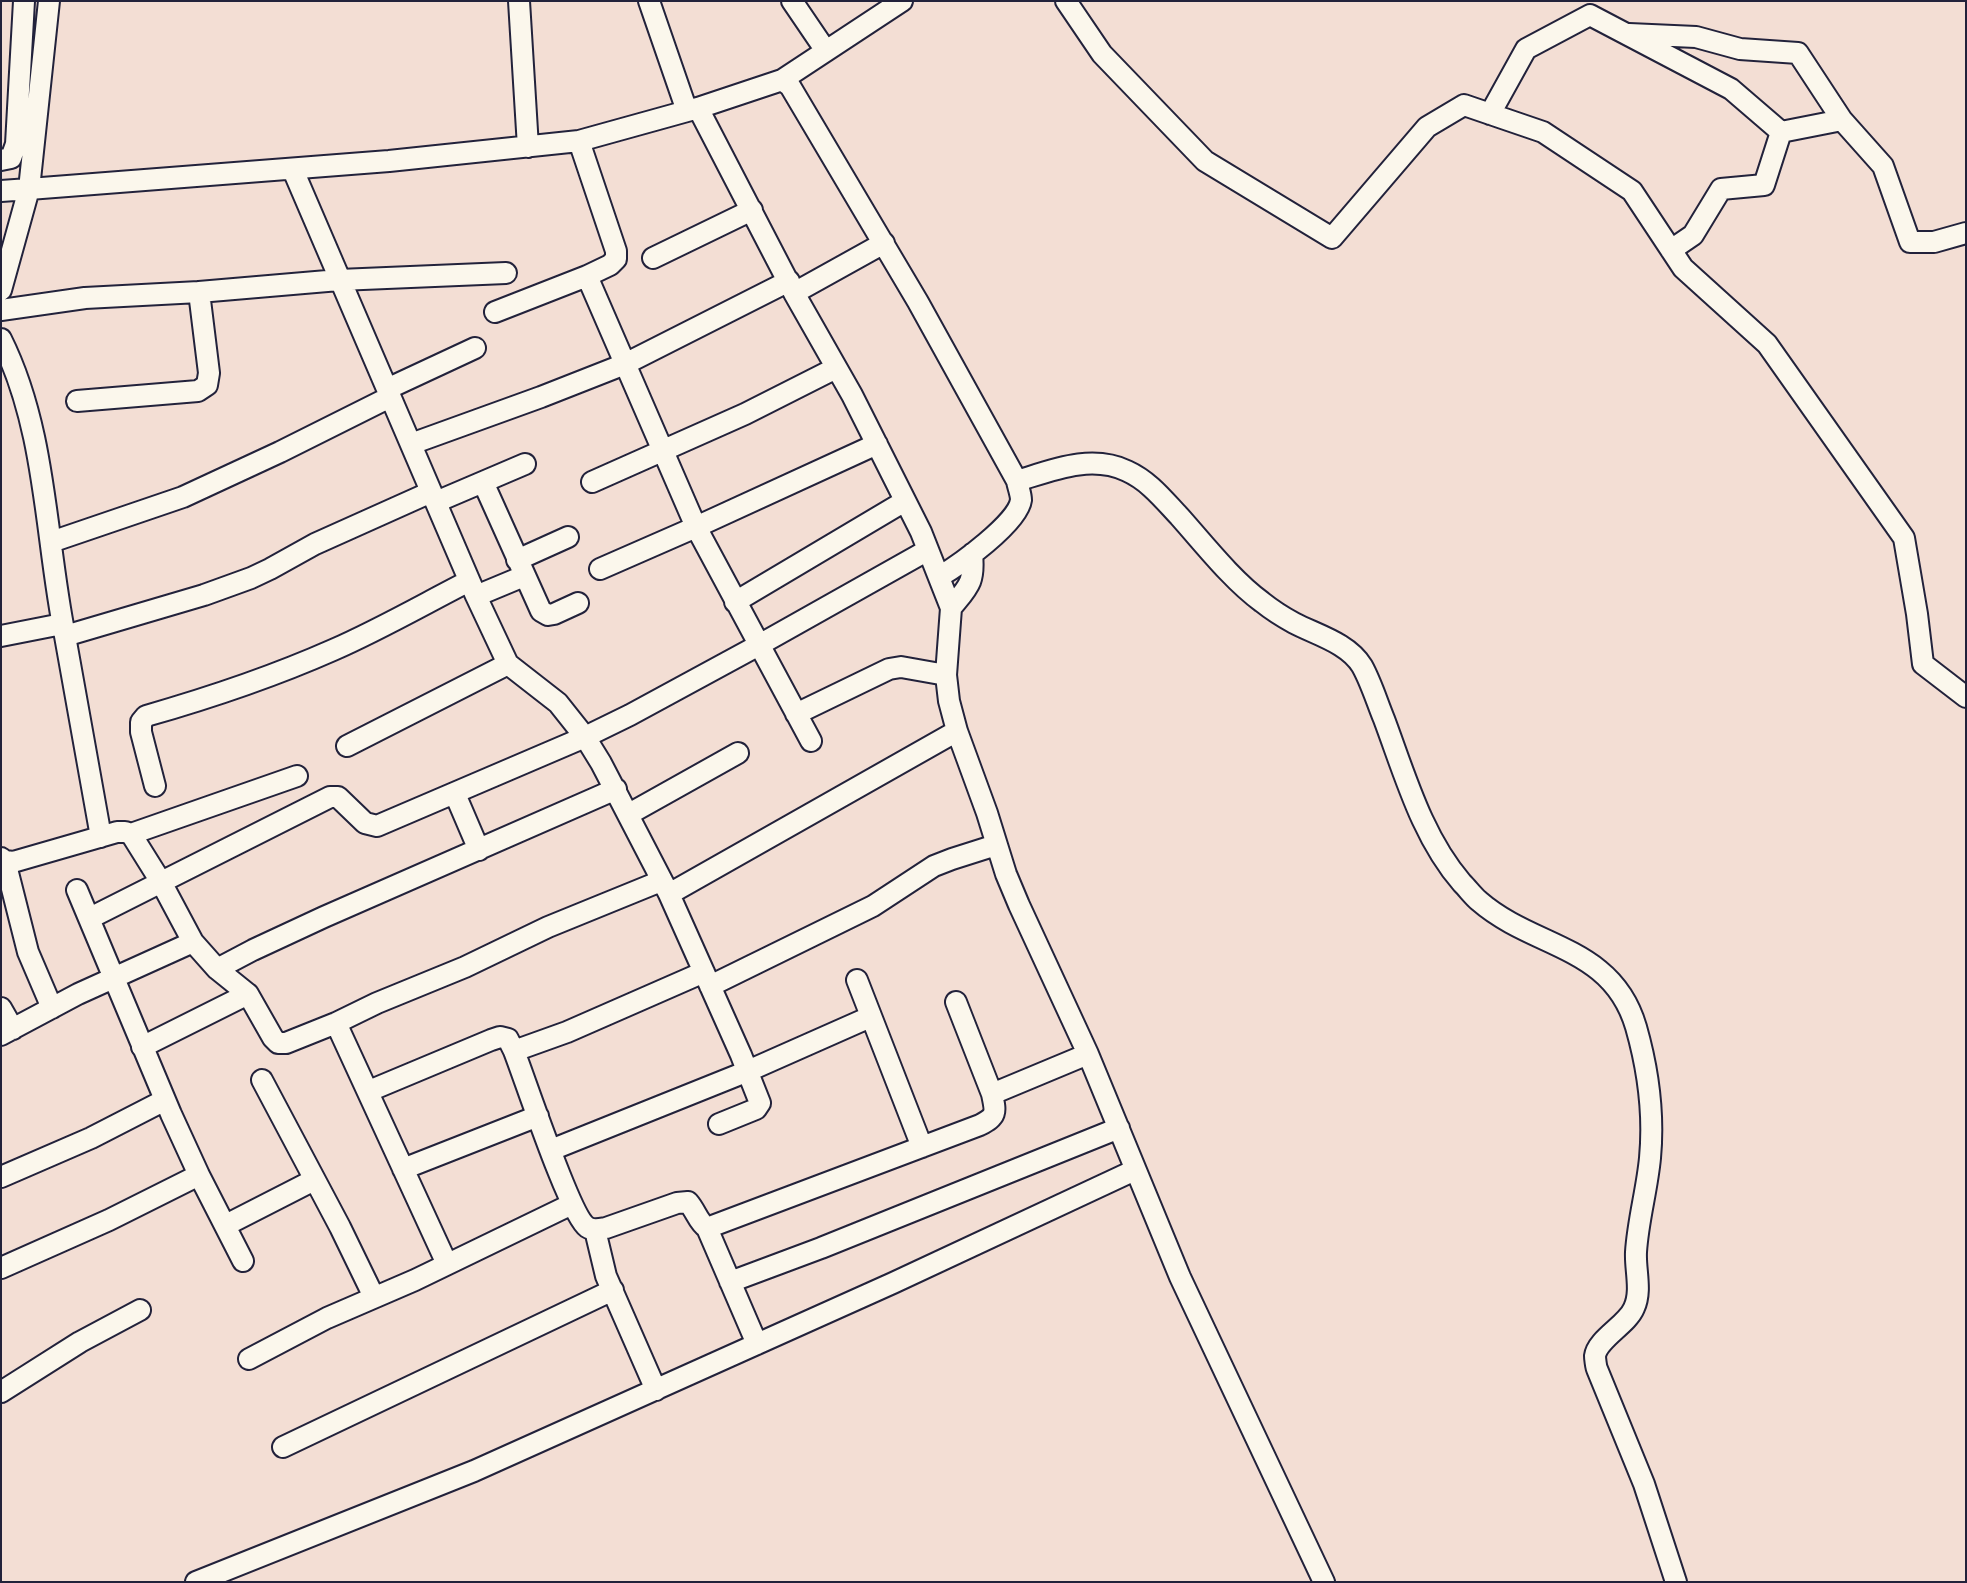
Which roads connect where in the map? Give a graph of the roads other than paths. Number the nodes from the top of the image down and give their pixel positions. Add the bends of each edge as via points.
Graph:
1 (24, 1) edge
2 (49, 1) edge
3 (519, 1) edge
4 (649, 1) edge
5 (792, 1) edge
6 (902, 1) edge
7 (1066, 1) edge
8 (1624, 34) junction
9 (826, 51) junction
10 (782, 80) junction
11 (692, 109) junction
12 (1490, 114) junction
13 (1842, 120) junction
14 (1781, 132) junction
15 (579, 140) junction
16 (528, 147) junction
17 (1, 160) edge
18 (293, 170) junction
19 (29, 190) junction
20 (1, 191) edge
21 (752, 210) junction
22 (1966, 234) edge
23 (884, 243) junction
24 (1671, 250) junction
25 (653, 258) dead end
26 (506, 273) dead end
27 (587, 276) junction
28 (339, 280) junction
29 (792, 287) junction
30 (1, 290) edge
31 (199, 292) junction
32 (1, 310) edge
33 (495, 312) dead end
34 (1, 339) edge
35 (475, 348) dead end
36 (625, 364) junction
37 (836, 368) junction
38 (389, 393) junction
39 (77, 401) dead end
40 (411, 444) junction
41 (877, 444) junction
42 (663, 451) junction
43 (525, 464) dead end
44 (1017, 481) junction
45 (483, 482) junction
46 (592, 482) dead end
47 (433, 497) junction
48 (905, 501) junction
49 (696, 527) junction
50 (568, 537) dead end
51 (51, 542) junction
52 (928, 550) junction
53 (972, 554) junction
54 (521, 568) junction
55 (600, 569) dead end
56 (939, 577) junction
57 (473, 589) junction
58 (735, 602) junction
59 (578, 603) dead end
60 (950, 608) junction
61 (64, 630) junction
62 (1, 636) edge
63 (759, 645) junction
64 (508, 664) junction
65 (946, 674) junction
66 (1966, 697) edge
67 (796, 714) junction
68 (957, 731) junction
69 (585, 737) junction
70 (811, 742) dead end
71 (347, 746) dead end
72 (738, 753) dead end
73 (297, 776) dead end
74 (155, 786) dead end
75 (616, 790) junction
76 (455, 794) junction
77 (629, 814) junction
78 (130, 834) junction
79 (100, 836) junction
80 (996, 845) junction
81 (479, 850) junction
82 (3, 860) edge
83 (160, 882) junction
84 (665, 887) junction
85 (77, 890) dead end
86 (90, 918) junction
87 (193, 942) junction
88 (217, 969) junction
89 (114, 978) junction
90 (707, 979) junction
91 (857, 980) dead end
92 (248, 994) junction
93 (956, 1002) dead end
94 (1, 1008) edge
95 (52, 1008) junction
96 (870, 1017) junction
97 (336, 1023) junction
98 (7, 1032) edge
99 (142, 1047) junction
100 (514, 1051) junction
101 (1088, 1054) junction
102 (748, 1071) junction
103 (262, 1080) dead end
104 (369, 1091) junction
105 (992, 1094) junction
106 (165, 1100) junction
107 (538, 1116) junction
108 (719, 1124) dead end
109 (1119, 1128) junction
110 (922, 1147) junction
111 (551, 1150) junction
112 (403, 1169) junction
113 (1135, 1170) junction
114 (199, 1175) junction
115 (1, 1177) edge
116 (314, 1180) junction
117 (572, 1204) junction
118 (226, 1225) junction
119 (707, 1228) junction
120 (595, 1230) junction
121 (243, 1261) dead end
122 (447, 1264) junction
123 (1, 1268) edge
124 (730, 1282) junction
125 (613, 1290) junction
126 (374, 1297) junction
127 (140, 1310) dead end
128 (757, 1344) junction
129 (249, 1359) dead end
130 (656, 1390) junction
131 (1, 1392) edge
132 (283, 1447) dead end
133 (196, 1582) edge
134 (1324, 1582) edge
135 (1676, 1582) edge

1 - 17 street via 16,144 11,158
2 - 19 street
3 - 16 street
4 - 11 street
5 - 9 street
6 - 9 street
7 - 12 street via 1102,54 1205,161 1332,238 1427,127 1464,105
8 - 12 street via 1590,15 1526,49
8 - 13 street via 1696,37 1740,49 1798,53
8 - 14 street via 1731,89
9 - 10 street
10 - 11 street
10 - 23 street via 790,86
11 - 15 street
11 - 21 street
12 - 24 street via 1543,132 1632,191
13 - 14 street
13 - 22 street via 1883,166 1910,242 1934,242
14 - 24 street via 1764,185 1721,189 1693,235
15 - 16 street
15 - 27 street via 616,251 616,259 610,265
16 - 18 street
18 - 19 street
18 - 28 street
19 - 20 street
19 - 30 street
21 - 25 street
21 - 29 street
23 - 29 street
23 - 44 street
24 - 66 street via 1683,268 1767,344 1904,538 1923,664
26 - 28 street
27 - 33 street
27 - 36 street
28 - 31 street
28 - 38 street
29 - 36 street
29 - 37 street
31 - 32 street via 86,298
31 - 39 street via 209,373 207,384 198,391
34 - 51 street via 21,388 35,442
35 - 38 street
36 - 40 street
36 - 42 street
37 - 41 street
37 - 42 street via 746,414
38 - 40 street
38 - 51 street via 280,452 182,496
40 - 47 street
41 - 48 street
41 - 49 street
42 - 46 street
42 - 49 street
43 - 45 street
44 - 53 street via 1021,499 1018,510
44 - 135 street via 1080,463 1104,464 1126,470 1151,485 1222,564 1261,601 1353,655 1374,692 1433,843 1451,870 1479,901 1503,918 1589,962 1612,982 1628,1004 1649,1091 1651,1155 1638,1232 1635,1307 1598,1347 1595,1357 1596,1368 1644,1484
45 - 47 street
45 - 54 street
47 - 57 street
47 - 61 street via 315,544 252,578 204,595
48 - 52 street
48 - 58 street
49 - 55 street
49 - 58 street
50 - 54 street
51 - 61 street
52 - 56 street
52 - 63 street
53 - 56 street
53 - 60 street via 974,572 971,582
54 - 57 street
54 - 59 street via 541,611 554,614
56 - 60 street
57 - 64 street
57 - 74 street via 301,664 233,690 146,716 141,722 141,732
58 - 63 street
60 - 65 street
61 - 62 street
61 - 79 street
63 - 67 street
63 - 69 street
64 - 69 street via 558,703
64 - 71 street
65 - 67 street via 889,668
65 - 68 street
67 - 70 street
68 - 80 street
68 - 84 street
69 - 75 street
69 - 76 street
72 - 77 street
73 - 78 street
75 - 77 street
75 - 81 street
76 - 81 street
76 - 83 street via 376,826 365,823 338,797 330,797
77 - 84 street
78 - 79 street via 116,832
78 - 83 street
79 - 82 street via 13,862
80 - 90 street via 934,866 873,906
80 - 101 street via 1019,906
81 - 88 street via 324,917
82 - 95 street via 28,952
83 - 86 street
83 - 87 street
84 - 90 street
84 - 97 street via 548,928
85 - 86 street
86 - 89 street
87 - 88 street
87 - 89 street
88 - 92 street
89 - 95 street
89 - 99 street
90 - 100 street
90 - 102 street
91 - 96 street
92 - 97 street via 272,1038 278,1043 286,1043
92 - 99 street
93 - 105 street
94 - 98 street
95 - 98 street
96 - 102 street
96 - 110 street
97 - 104 street
99 - 106 street
100 - 104 street via 508,1039 500,1037
100 - 107 street
101 - 105 street
101 - 109 street
102 - 108 street via 760,1103 756,1109
102 - 111 street
103 - 116 street
104 - 112 street
105 - 110 street via 995,1110 991,1119
106 - 114 street
106 - 115 street via 91,1138
107 - 111 street
107 - 112 street
109 - 113 street
109 - 124 street
110 - 119 street
111 - 117 street
112 - 122 street
113 - 128 street
113 - 134 street via 1180,1277
114 - 118 street
114 - 123 street
116 - 118 street
116 - 126 street
117 - 120 street via 587,1227
117 - 122 street
118 - 121 street
119 - 120 street via 688,1202
119 - 124 street
120 - 125 street
122 - 126 street
124 - 128 street
125 - 130 street
125 - 132 street
126 - 129 street
127 - 131 street via 80,1342
128 - 130 street
130 - 133 street via 474,1471

